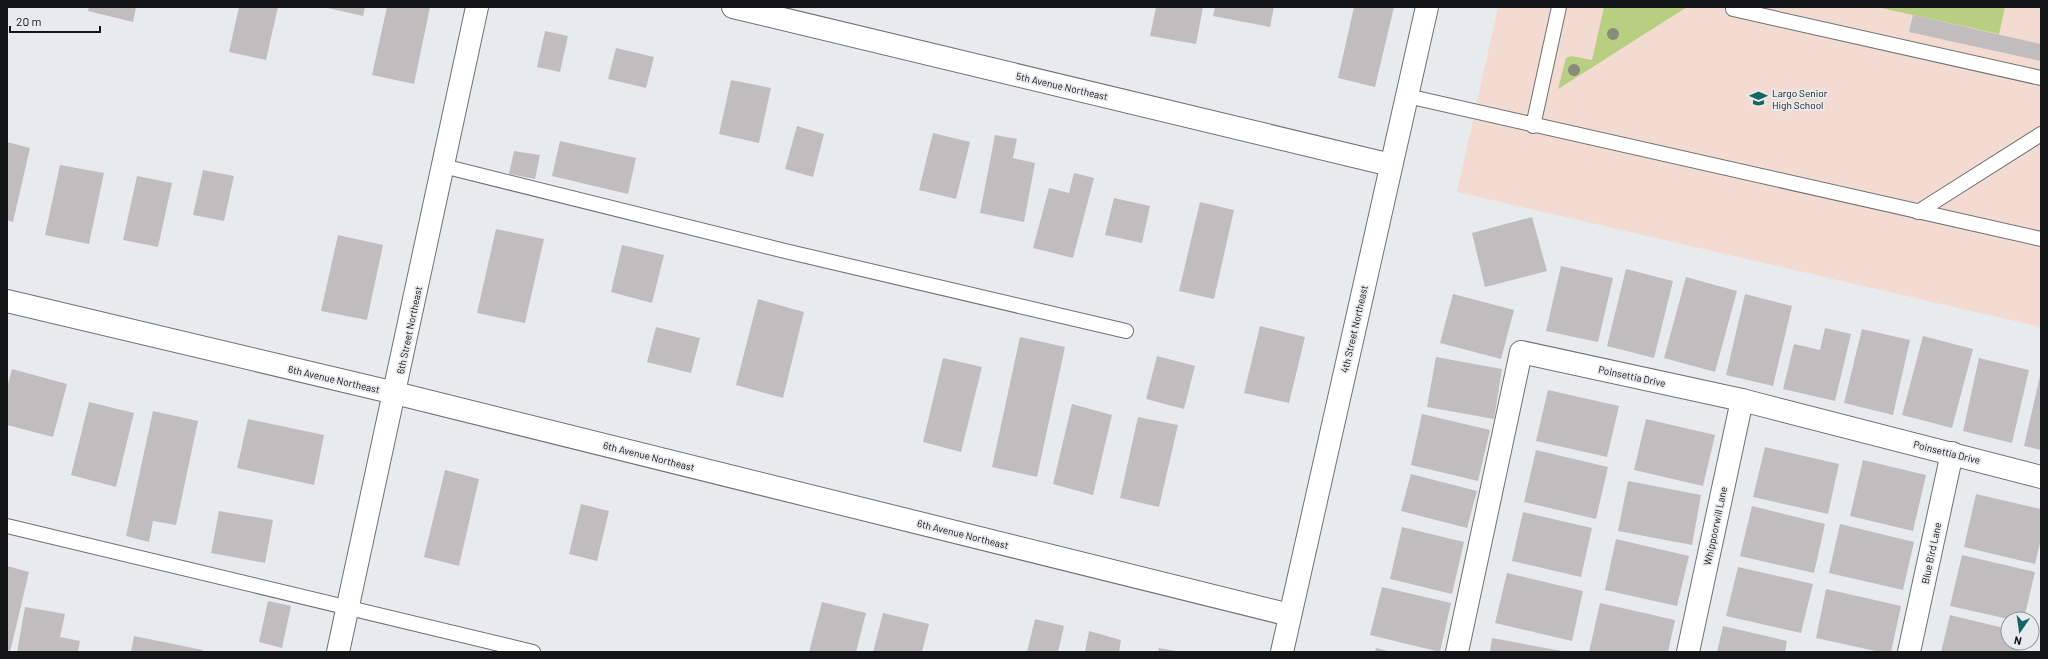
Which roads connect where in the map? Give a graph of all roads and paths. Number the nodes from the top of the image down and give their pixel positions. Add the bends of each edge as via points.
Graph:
1 (477, 7) edge
2 (733, 7) edge
3 (1427, 7) edge
4 (1559, 7) edge
5 (1734, 9) dead end
6 (2041, 78) edge
7 (1407, 96) junction
8 (1533, 126) junction
9 (2041, 134) edge
10 (1391, 165) junction
11 (443, 166) junction
12 (1918, 212) junction
13 (2041, 239) edge
14 (7, 300) edge
15 (1126, 331) dead end
16 (395, 394) junction
17 (1742, 400) junction
18 (1952, 453) junction
19 (2041, 477) edge
20 (7, 526) edge
21 (348, 606) junction
22 (1290, 615) junction
23 (338, 652) edge
24 (533, 652) edge
25 (1282, 652) edge
26 (1457, 652) edge
27 (1688, 652) edge
28 (1909, 652) edge

1 - 11 street, 6th Street Northeast
2 - 10 street, 5th Avenue Northeast
3 - 7 street, 4th Street Northeast
4 - 8 lane
5 - 6 lane
7 - 8 lane
7 - 10 street, 4th Street Northeast
8 - 12 lane
9 - 12 lane
10 - 22 street, 4th Street Northeast
11 - 15 lane via 785,252
11 - 16 street, 6th Street Northeast
12 - 13 lane
14 - 16 street, 6th Avenue Northeast
16 - 21 street, 6th Street Northeast
16 - 22 street, 6th Avenue Northeast
17 - 18 street, Poinsettia Drive
17 - 26 street, Poinsettia Drive via 1521,352
17 - 27 street, Whippoorwill Lane
18 - 19 street, Poinsettia Drive
18 - 28 street, Blue Bird Lane
20 - 21 lane
21 - 23 street, 6th Street Northeast
21 - 24 lane
22 - 25 street, 4th Street Northeast

